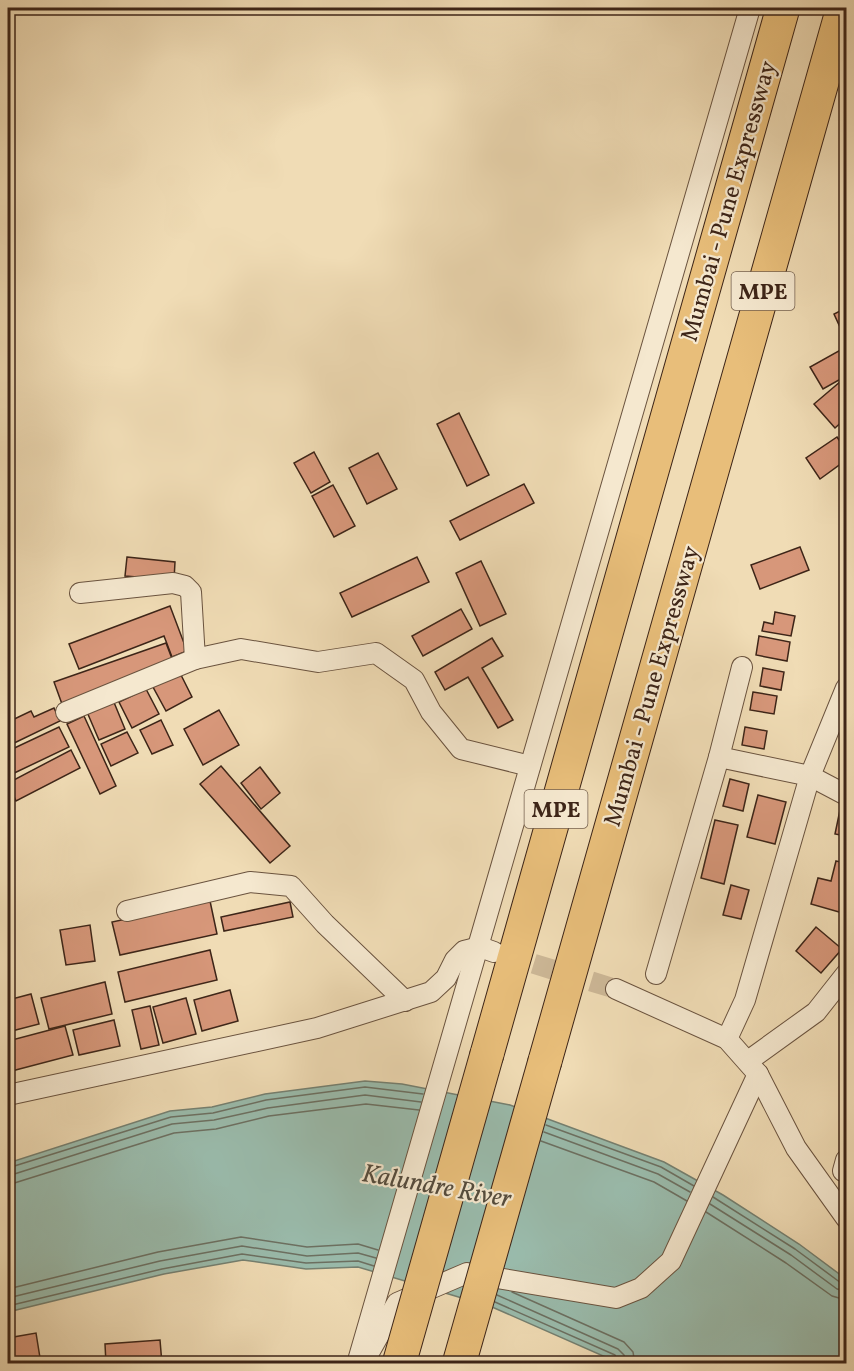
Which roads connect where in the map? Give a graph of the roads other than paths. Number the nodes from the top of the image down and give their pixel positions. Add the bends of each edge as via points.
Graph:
1 (750, 8) edge
2 (783, 8) edge
3 (843, 8) edge
4 (80, 593) dead end
5 (195, 659) junction
6 (742, 667) dead end
7 (846, 688) edge
8 (66, 712) dead end
9 (719, 757) junction
10 (530, 766) junction
11 (810, 776) junction
12 (846, 795) edge
13 (128, 911) dead end
14 (487, 949) junction
15 (656, 974) dead end
16 (844, 982) edge
17 (616, 989) tunnel mouth
18 (405, 1001) junction
19 (727, 1039) junction
20 (753, 1067) junction
21 (8, 1095) edge
22 (846, 1218) edge
23 (357, 1364) edge
24 (363, 1364) edge
25 (399, 1364) edge
26 (459, 1364) edge

1 - 10 street
2 - 25 highway, Mumbai - Pune Expressway / MPE, bridge
3 - 26 highway, Mumbai - Pune Expressway / MPE, bridge
4 - 5 street via 174,583 185,586 191,592
5 - 8 street
5 - 10 street via 242,649 318,662 376,653 414,680 431,712 461,749
6 - 9 street
7 - 11 street
9 - 11 street
9 - 15 street
10 - 14 street
11 - 12 street
11 - 19 street via 745,1000
13 - 18 street via 250,882 291,886
14 - 18 street via 464,951 431,992
14 - 23 street via 457,1011
16 - 20 street
17 - 19 street
18 - 21 street via 317,1028
19 - 20 street
20 - 22 street via 796,1148
20 - 24 street via 671,1261 641,1288 616,1298 466,1273 397,1303

